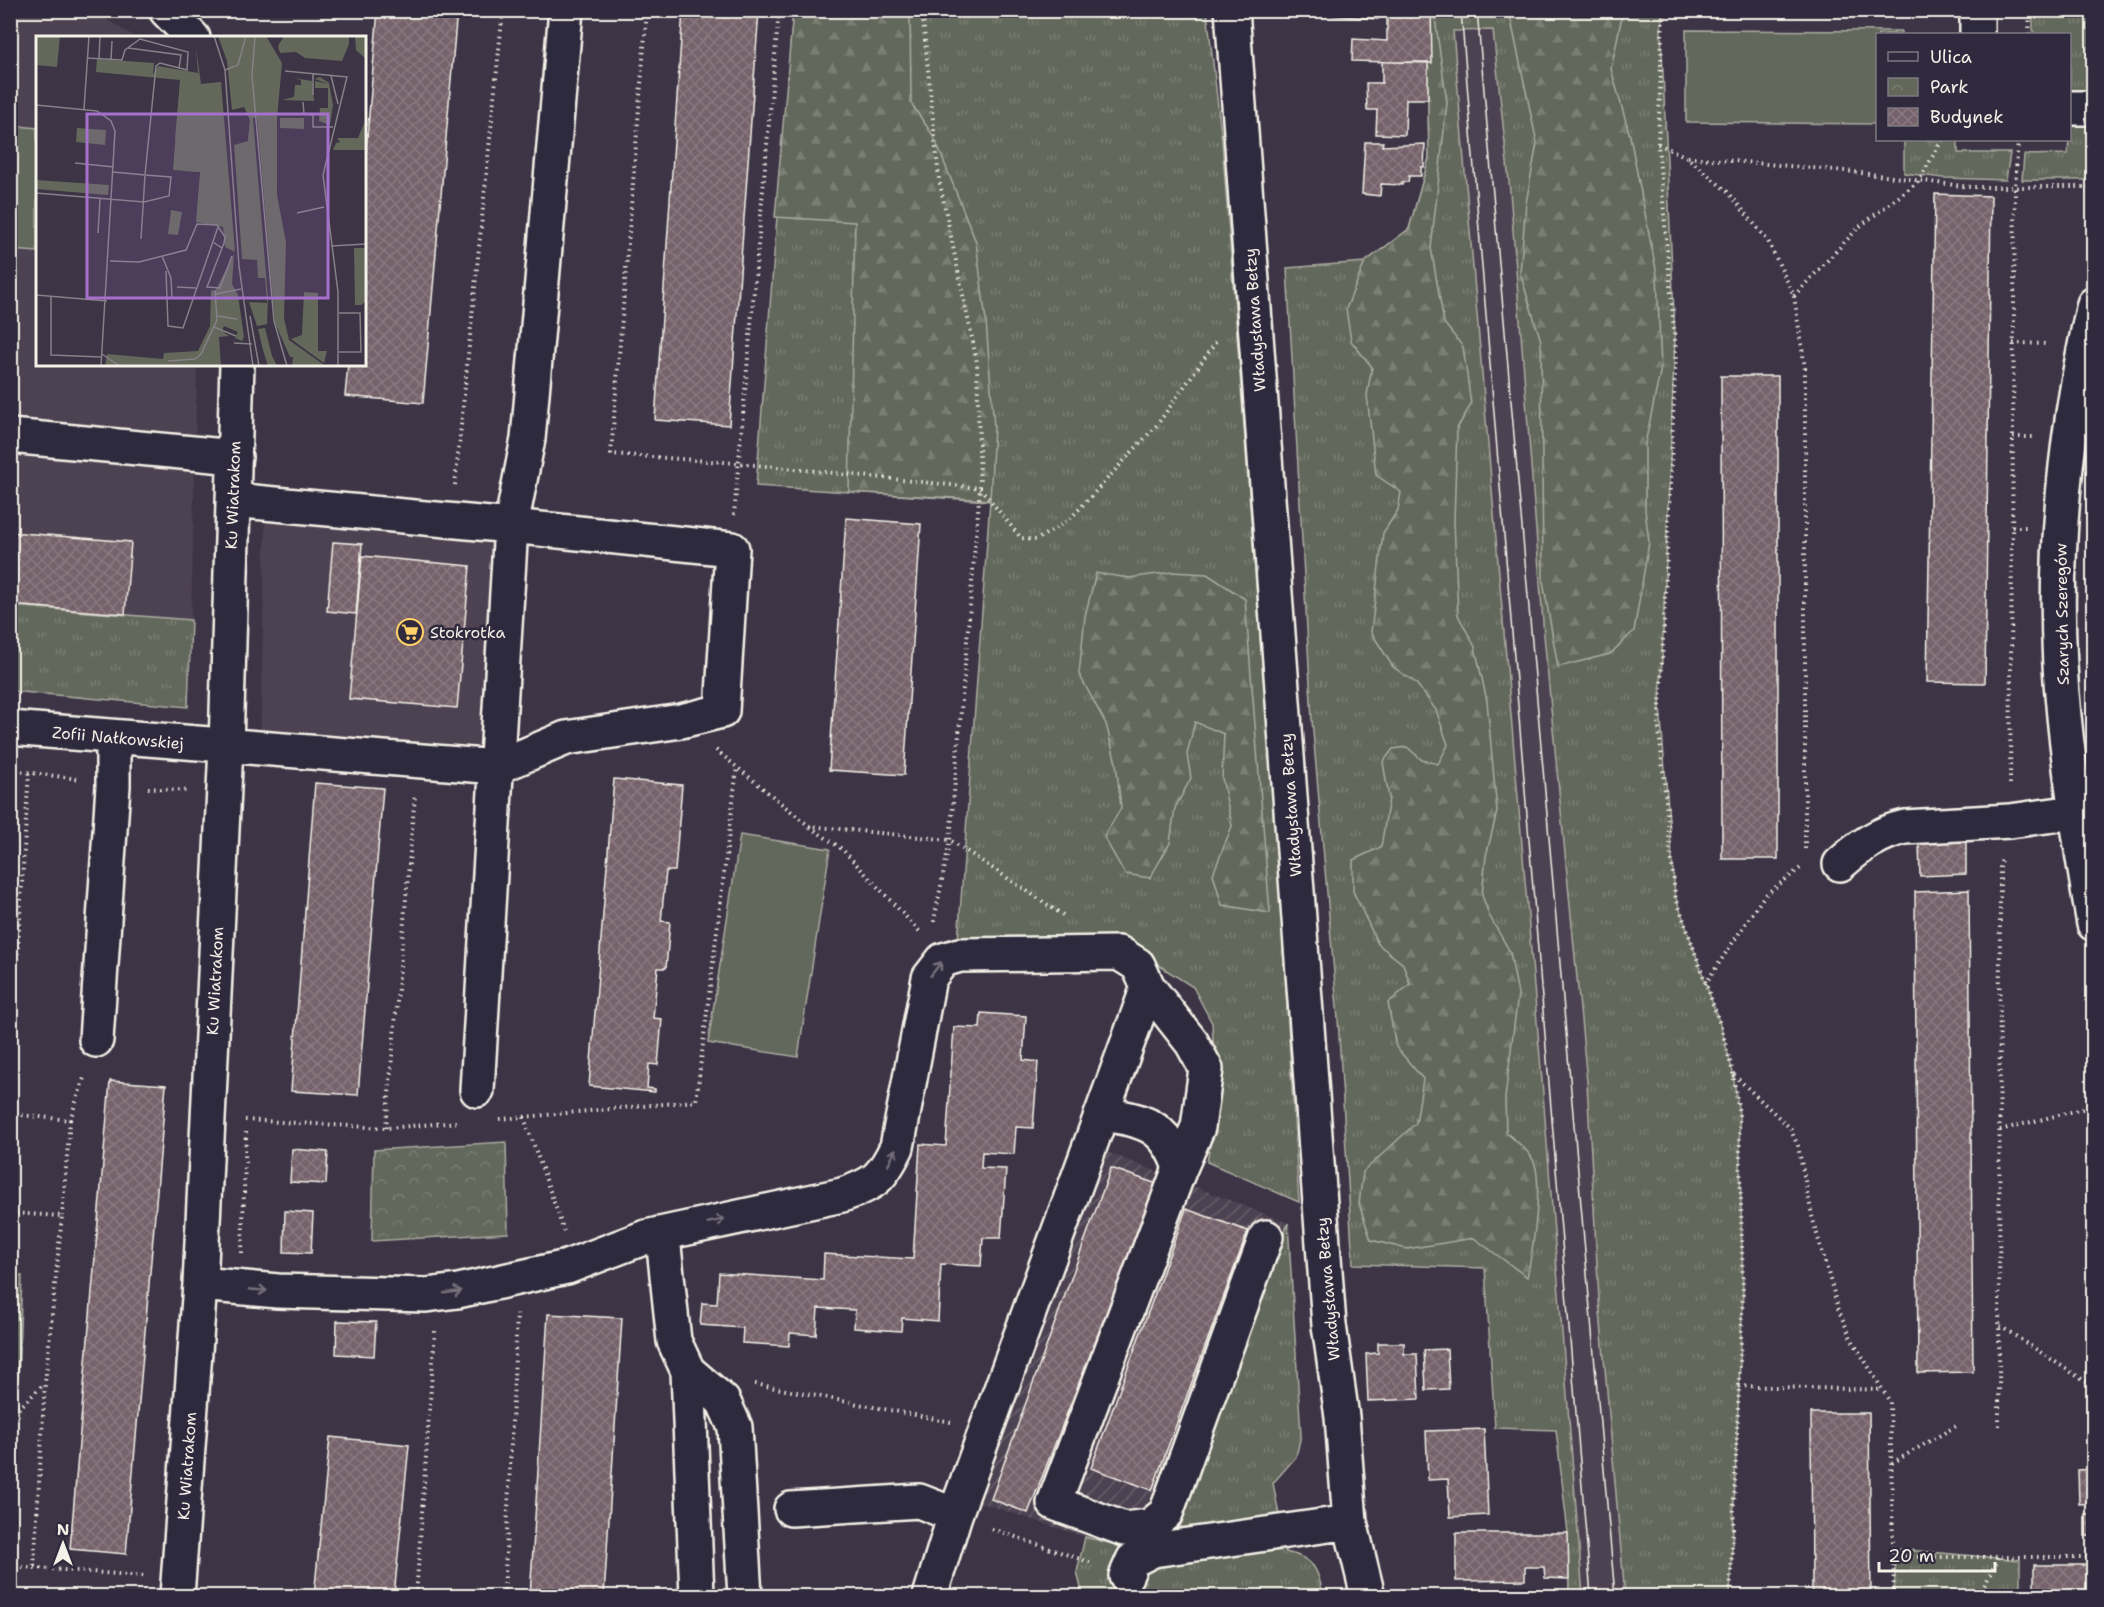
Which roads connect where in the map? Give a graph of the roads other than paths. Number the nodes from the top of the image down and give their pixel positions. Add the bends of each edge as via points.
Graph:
1 (166, 10) edge
2 (566, 10) edge
3 (1233, 10) edge
4 (1977, 10) edge
5 (1977, 33) edge
6 (191, 36) edge
7 (2071, 108) edge
8 (2094, 108) edge
9 (2094, 304) edge
10 (237, 366) edge
11 (10, 435) edge
12 (235, 457) junction
13 (233, 500) junction
14 (511, 526) junction
15 (10, 728) edge
16 (113, 737) junction
17 (226, 747) junction
18 (497, 767) junction
19 (2075, 812) junction
20 (1840, 864) dead end
21 (2094, 924) edge
22 (1148, 987) junction
23 (96, 1040) road end
24 (477, 1090) dead end
25 (1102, 1114) junction
26 (1180, 1168) junction
27 (659, 1234) junction
28 (1266, 1237) dead end
29 (200, 1284) junction
30 (688, 1371) junction
31 (791, 1509) dead end
32 (955, 1515) junction
33 (1350, 1522) junction
34 (1124, 1529) junction
35 (1119, 1579) edge
36 (177, 1596) edge
37 (697, 1596) edge
38 (745, 1596) edge
39 (930, 1596) edge
40 (1368, 1596) edge

1 - 6 street
2 - 14 street via 528,440
3 - 33 street, Władysława Bełzy via 1329,1325 1342,1417
4 - 5 street
7 - 8 street
9 - 19 street, Szarych Szeregów via 2074,401 2061,527 2061,663
10 - 12 street, Ku Wiatrakom
11 - 12 street
12 - 13 street, Ku Wiatrakom
13 - 14 street
13 - 17 street, Ku Wiatrakom
14 - 18 street
14 - 18 street via 732,549 722,711 566,738
15 - 16 street, Zofii Nałkowskiej
16 - 17 street, Zofii Nałkowskiej
16 - 23 street
17 - 18 street, Zofii Nałkowskiej
17 - 29 street, Ku Wiatrakom
18 - 24 street
19 - 20 street via 1905,827 1868,841
19 - 21 street, Szarych Szeregów
22 - 25 street
22 - 26 street via 1192,1042 1206,1070 1198,1127
27 -> 22 street via 842,1195 871,1185 885,1171 897,1147 936,951 960,955 1119,953 1138,965
25 - 26 street via 1142,1122 1160,1132 1173,1146
25 - 32 street
26 - 34 street via 1054,1503
29 -> 27 street via 278,1292 458,1292 567,1267
27 - 30 street via 674,1341
28 - 34 street via 1166,1513 1150,1526
29 - 36 street, Ku Wiatrakom
30 - 37 street
30 - 38 street via 723,1401 735,1427
31 - 32 street via 920,1501
32 - 39 street
33 - 35 street via 1153,1550 1133,1560
33 - 40 street, Władysława Bełzy
34 - 35 street

